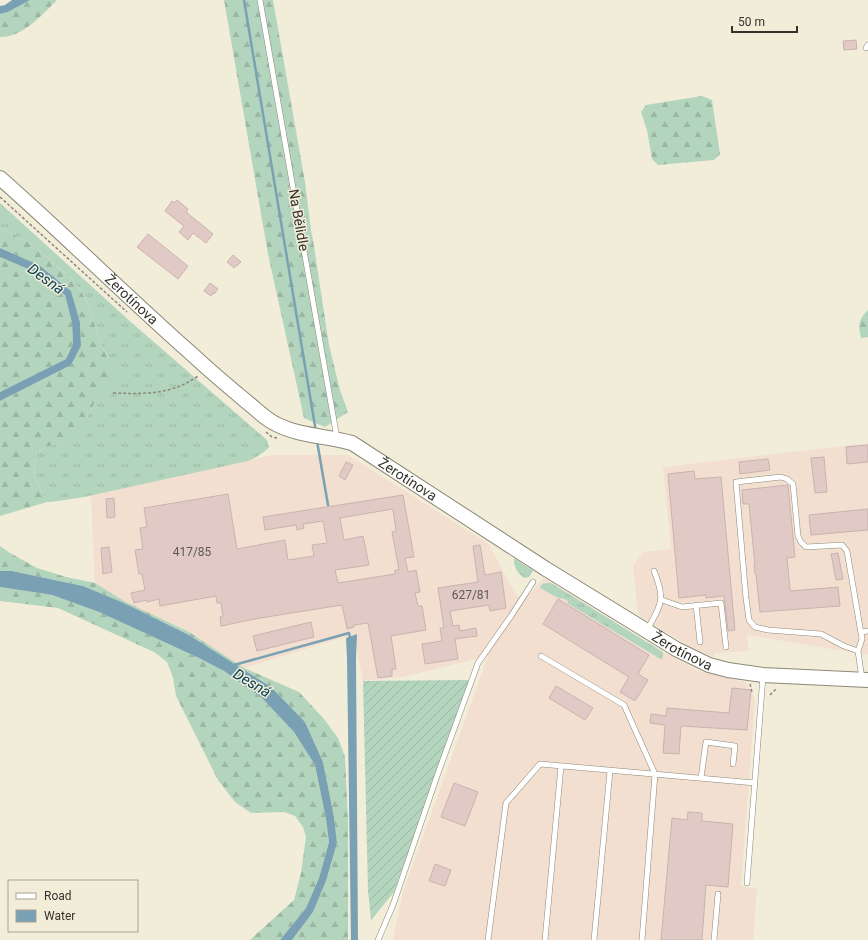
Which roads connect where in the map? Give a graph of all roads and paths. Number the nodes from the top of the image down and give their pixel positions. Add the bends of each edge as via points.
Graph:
1 (260, 0) edge
2 (0, 178) edge
3 (207, 368) junction
4 (114, 392) dead end
5 (324, 437) junction
6 (654, 571) dead end
7 (533, 582) dead end
8 (662, 600) junction
9 (696, 605) junction
10 (647, 631) junction
11 (868, 631) edge
12 (861, 632) junction
13 (700, 642) dead end
14 (726, 647) dead end
15 (858, 651) junction
16 (541, 656) dead end
17 (763, 675) junction
18 (865, 680) edge
19 (733, 764) dead end
20 (561, 766) junction
21 (610, 771) junction
22 (655, 774) junction
23 (701, 778) junction
24 (755, 783) junction
25 (747, 883) dead end
26 (718, 894) dead end
27 (378, 940) edge
28 (488, 940) edge
29 (545, 940) edge
30 (594, 940) edge
31 (642, 940) edge
32 (714, 940) edge

1 - 5 lane, Na Bělidle
2 - 3 street, Žerotínova
3 - 4 path via 178,388 157,393
3 - 5 street, Žerotínova via 275,424 292,431
5 - 10 street, Žerotínova via 352,443
6 - 8 lane
7 - 27 lane via 478,663 393,905
8 - 9 lane via 682,607
8 - 10 lane
9 - 13 lane
9 - 14 lane via 721,603
10 - 17 street, Žerotínova via 676,650 709,665
11 - 12 lane
12 - 15 lane via 862,639
12 - 15 lane via 847,551 842,545 806,547 801,542 798,536 792,484 787,478 781,477 736,482 746,598 752,623 755,627 768,630 821,634
15 - 18 lane
16 - 22 lane via 624,705
17 - 18 street, Žerotínova
17 - 24 lane
19 - 23 lane via 735,746 706,742
20 - 21 lane
20 - 28 lane via 540,764 506,803
20 - 29 lane
21 - 22 lane
21 - 30 lane
22 - 23 lane
22 - 31 lane
23 - 24 lane
24 - 25 lane
26 - 32 lane

